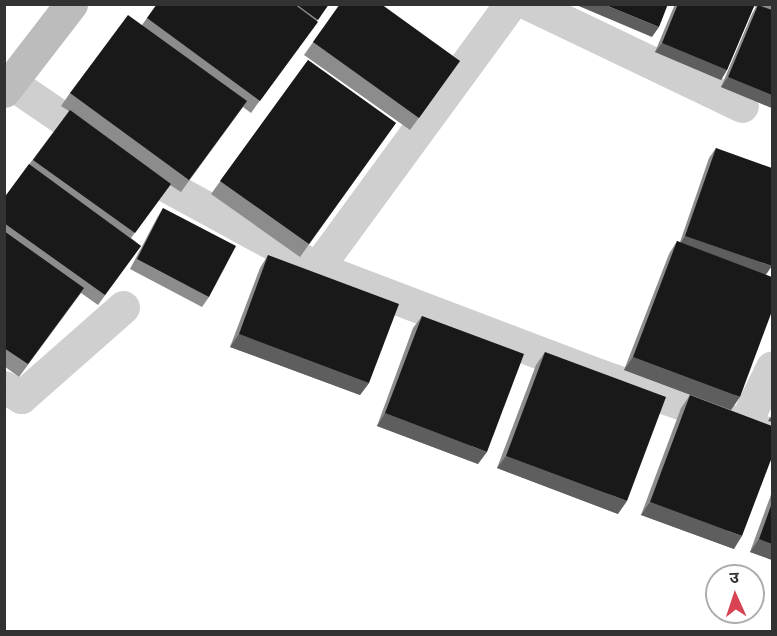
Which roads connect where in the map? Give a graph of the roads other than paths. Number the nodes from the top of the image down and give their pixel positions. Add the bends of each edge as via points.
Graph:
1 (70, 4) edge
2 (510, 4) edge
3 (529, 4) edge
4 (8, 87) edge
5 (742, 106) dead end
6 (317, 268) junction
7 (123, 307) dead end
8 (772, 367) edge
9 (4, 387) edge
10 (758, 430) edge

1 - 4 street
2 - 6 street
3 - 5 street
4 - 6 street via 143,173
6 - 10 street via 599,375
7 - 9 street via 21,397
8 - 10 street

